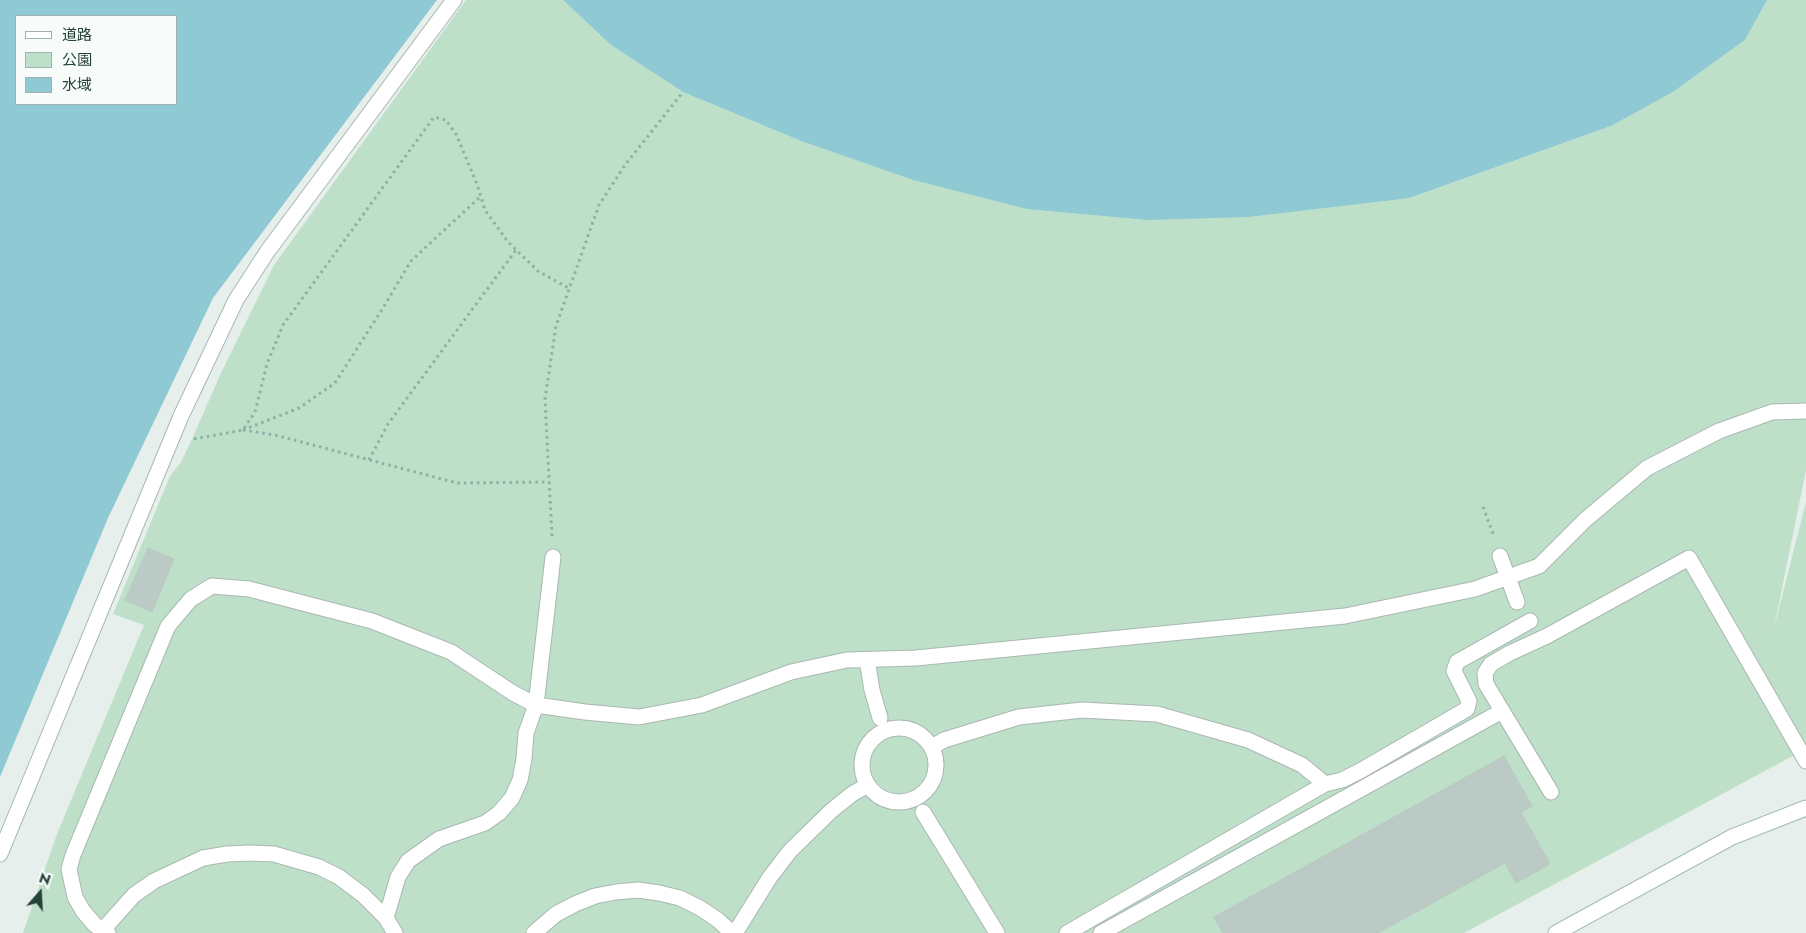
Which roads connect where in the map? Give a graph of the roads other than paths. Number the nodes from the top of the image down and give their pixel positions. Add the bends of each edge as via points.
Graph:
1 (454, 0) edge
2 (1806, 411) edge
3 (1500, 556) road end
4 (553, 557) road end
5 (1507, 578) junction
6 (1517, 602) dead end
7 (1530, 621) dead end
8 (866, 660) junction
9 (536, 705) junction
10 (1502, 711) junction
11 (880, 718) dead end
12 (932, 747) junction
13 (1806, 761) edge
14 (1325, 784) junction
15 (868, 785) junction
16 (1551, 792) dead end
17 (1806, 808) edge
18 (923, 812) dead end
19 (0, 854) edge
20 (386, 918) junction
21 (103, 932) edge
22 (395, 933) edge
23 (534, 933) edge
24 (734, 933) edge
25 (997, 933) edge
26 (1067, 933) edge
27 (1101, 933) edge
28 (1556, 933) edge

1 - 19 street via 266,252 236,300 169,444 151,504
2 - 5 street via 1772,412 1720,431 1647,468 1539,566
3 - 5 street
4 - 9 street
5 - 6 street
5 - 8 street via 1475,589 1345,616 916,658
7 - 14 street via 1457,662 1454,671 1469,701 1467,709 1360,771
8 - 9 street via 847,660 791,672 702,705 639,717
8 - 11 street
9 - 20 street via 526,733 520,780 512,798 485,823 439,839 408,861 398,877
9 - 21 street via 451,652 372,621 250,590 212,586 191,599 168,626 73,855 69,869 75,896 83,911
10 - 13 street via 1486,684 1485,673 1492,664 1689,558
10 - 16 street
10 - 27 street
12 - 14 street via 944,740 1019,717 1082,710 1157,714 1248,740 1302,766
12 - 15 street via 937,762 936,775 923,795 900,803 876,794
12 - 15 street via 928,740 908,728 883,731 872,738 862,761
14 - 26 street
15 - 24 street via 852,794 790,851
17 - 28 street via 1732,836
18 - 25 street
20 - 21 street via 363,895 319,867 274,854 227,854 204,858 154,880 134,895
20 - 22 street
23 - 24 street via 556,914 575,904 602,894 638,890 687,902

